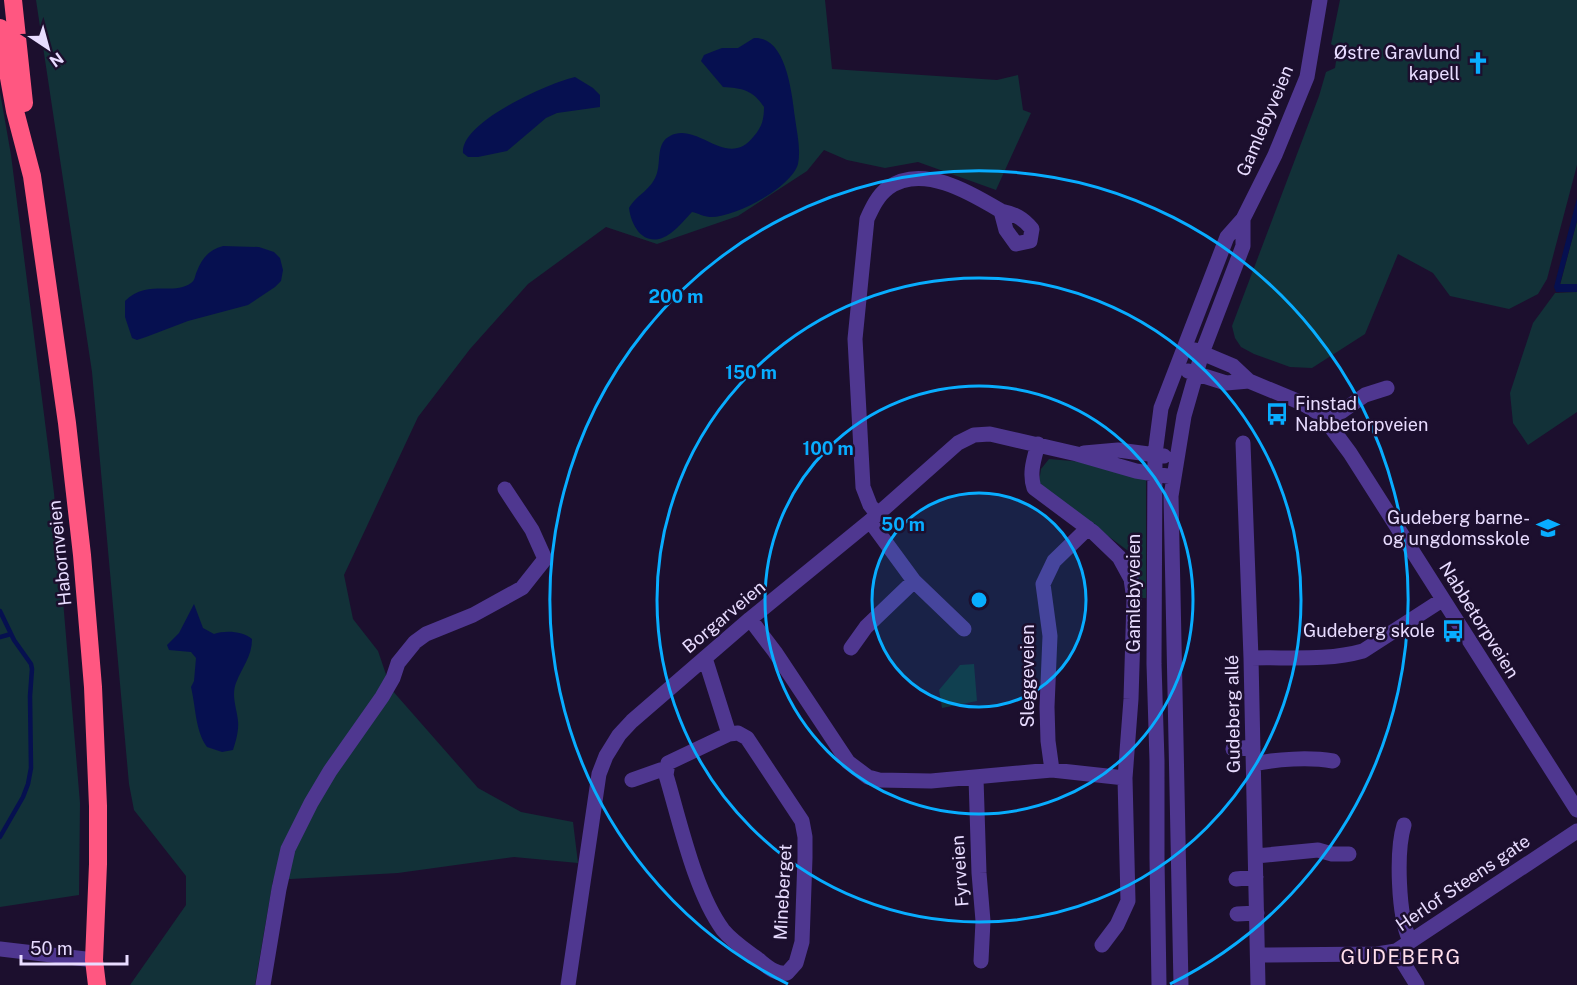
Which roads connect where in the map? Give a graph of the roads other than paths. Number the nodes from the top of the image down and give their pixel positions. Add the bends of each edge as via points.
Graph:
1 (13, 0) edge
2 (1320, 0) edge
3 (0, 28) edge
4 (25, 144) junction
5 (1001, 211) dead end
6 (1243, 219) junction
7 (1184, 347) junction
8 (1202, 353) junction
9 (1176, 367) junction
10 (1197, 374) junction
11 (1249, 381) junction
12 (1387, 388) dead end
13 (1327, 422) junction
14 (1243, 443) dead end
15 (1038, 444) junction
16 (1077, 453) junction
17 (1155, 454) junction
18 (1176, 459) junction
19 (1155, 474) junction
20 (1173, 477) junction
21 (505, 489) dead end
22 (874, 518) junction
23 (1088, 528) junction
24 (914, 581) junction
25 (1442, 600) junction
26 (750, 619) junction
27 (964, 629) dead end
28 (851, 648) dead end
29 (705, 658) junction
30 (1251, 658) junction
31 (729, 734) junction
32 (1253, 747) junction
33 (1233, 749) dead end
34 (1333, 761) dead end
35 (1254, 764) junction
36 (666, 768) junction
37 (1052, 770) junction
38 (976, 778) junction
39 (1125, 778) junction
40 (632, 780) dead end
41 (1577, 810) edge
42 (1404, 825) dead end
43 (1577, 831) edge
44 (1349, 854) dead end
45 (1256, 856) junction
46 (1256, 878) junction
47 (1236, 879) dead end
48 (1237, 914) dead end
49 (1257, 914) junction
50 (1410, 942) junction
51 (1102, 945) dead end
52 (0, 950) edge
53 (1396, 951) junction
54 (1258, 955) junction
55 (94, 960) junction
56 (981, 961) dead end
57 (88, 985) edge
58 (97, 985) edge
59 (263, 985) edge
60 (568, 985) edge
61 (1160, 985) edge
62 (1181, 985) edge
63 (1258, 985) edge
64 (1417, 985) edge

1 - 4 highway, Habornveien
2 - 6 street, Gamlebyveien via 1307,77
3 - 4 highway, Habornveien
4 - 55 highway, Habornveien via 67,423 89,625 98,806
5 - 22 street via 978,197 918,178 887,188 867,219 855,339 863,487
6 - 7 street, Gamlebyveien via 1227,237
6 - 8 street, Gamlebyveien via 1243,246
7 - 8 street, Nabbetorpveien
7 - 9 street, Gamlebyveien
8 - 10 street, Gamlebyveien
8 - 11 street, Nabbetorpveien via 1233,366
9 - 10 street, Nabbetorpveien
9 - 17 street, Gamlebyveien via 1161,408
10 - 11 street, Nabbetorpveien via 1226,383
10 - 18 street, Gamlebyveien
11 - 13 street, Nabbetorpveien via 1302,403
12 - 13 street via 1365,395
13 - 25 street, Nabbetorpveien
14 - 30 street, Gudeberg allé
15 - 16 street, Borgarveien
15 - 22 street, Borgarveien via 990,434 974,435 958,443
15 - 23 street via 1031,479 1034,488
16 - 17 street, Borgarveien via 1118,450
16 - 19 street, Borgarveien via 1121,468
17 - 18 street, Borgarveien
17 - 19 street, Gamlebyveien
18 - 20 street, Gamlebyveien
19 - 20 street, Borgarveien
19 - 61 street, Gamlebyveien
20 - 62 street, Gamlebyveien via 1170,513
21 - 59 street via 532,530 545,559 522,588 473,615 426,634 398,663 382,697 310,803 288,849
22 - 24 street
22 - 26 street, Borgarveien
23 - 37 street, Sleggeveien via 1054,561 1043,584 1050,636 1047,718
23 - 39 street via 1119,557 1131,579 1134,600
24 - 27 street
24 - 28 street via 866,627
25 - 30 street via 1364,651 1333,657
25 - 41 street, Nabbetorpveien
26 - 29 street, Borgarveien
26 - 38 street via 858,771 879,780
29 - 31 street
29 - 60 street, Borgarveien via 632,722 606,756 599,774 589,834
30 - 32 street, Gudeberg allé
31 - 36 street via 681,755
31 - 36 street, Mineberget via 747,738 802,821 802,942 796,963 787,973 777,973 735,943 714,916 696,874
32 - 33 street
32 - 35 street, Gudeberg allé
34 - 35 street via 1315,758
35 - 45 street, Gudeberg allé
36 - 40 street
37 - 38 street
37 - 39 street
38 - 56 street, Fyrveien via 983,921
39 - 51 street via 1128,901 1117,926
42 - 50 street via 1400,842 1401,899 1403,924
43 - 50 street, Herlof Steens gate
44 - 45 street via 1318,850
45 - 46 street, Gudeberg allé
46 - 47 street
46 - 49 street, Gudeberg allé
48 - 49 street
49 - 54 street, Gudeberg allé
50 - 53 street, Herlof Steens gate
52 - 55 street
53 - 54 street, Herlof Steens gate
53 - 64 street
54 - 63 street, Gudeberg allé
55 - 57 highway, Habornveien
55 - 58 highway, Habornveien

